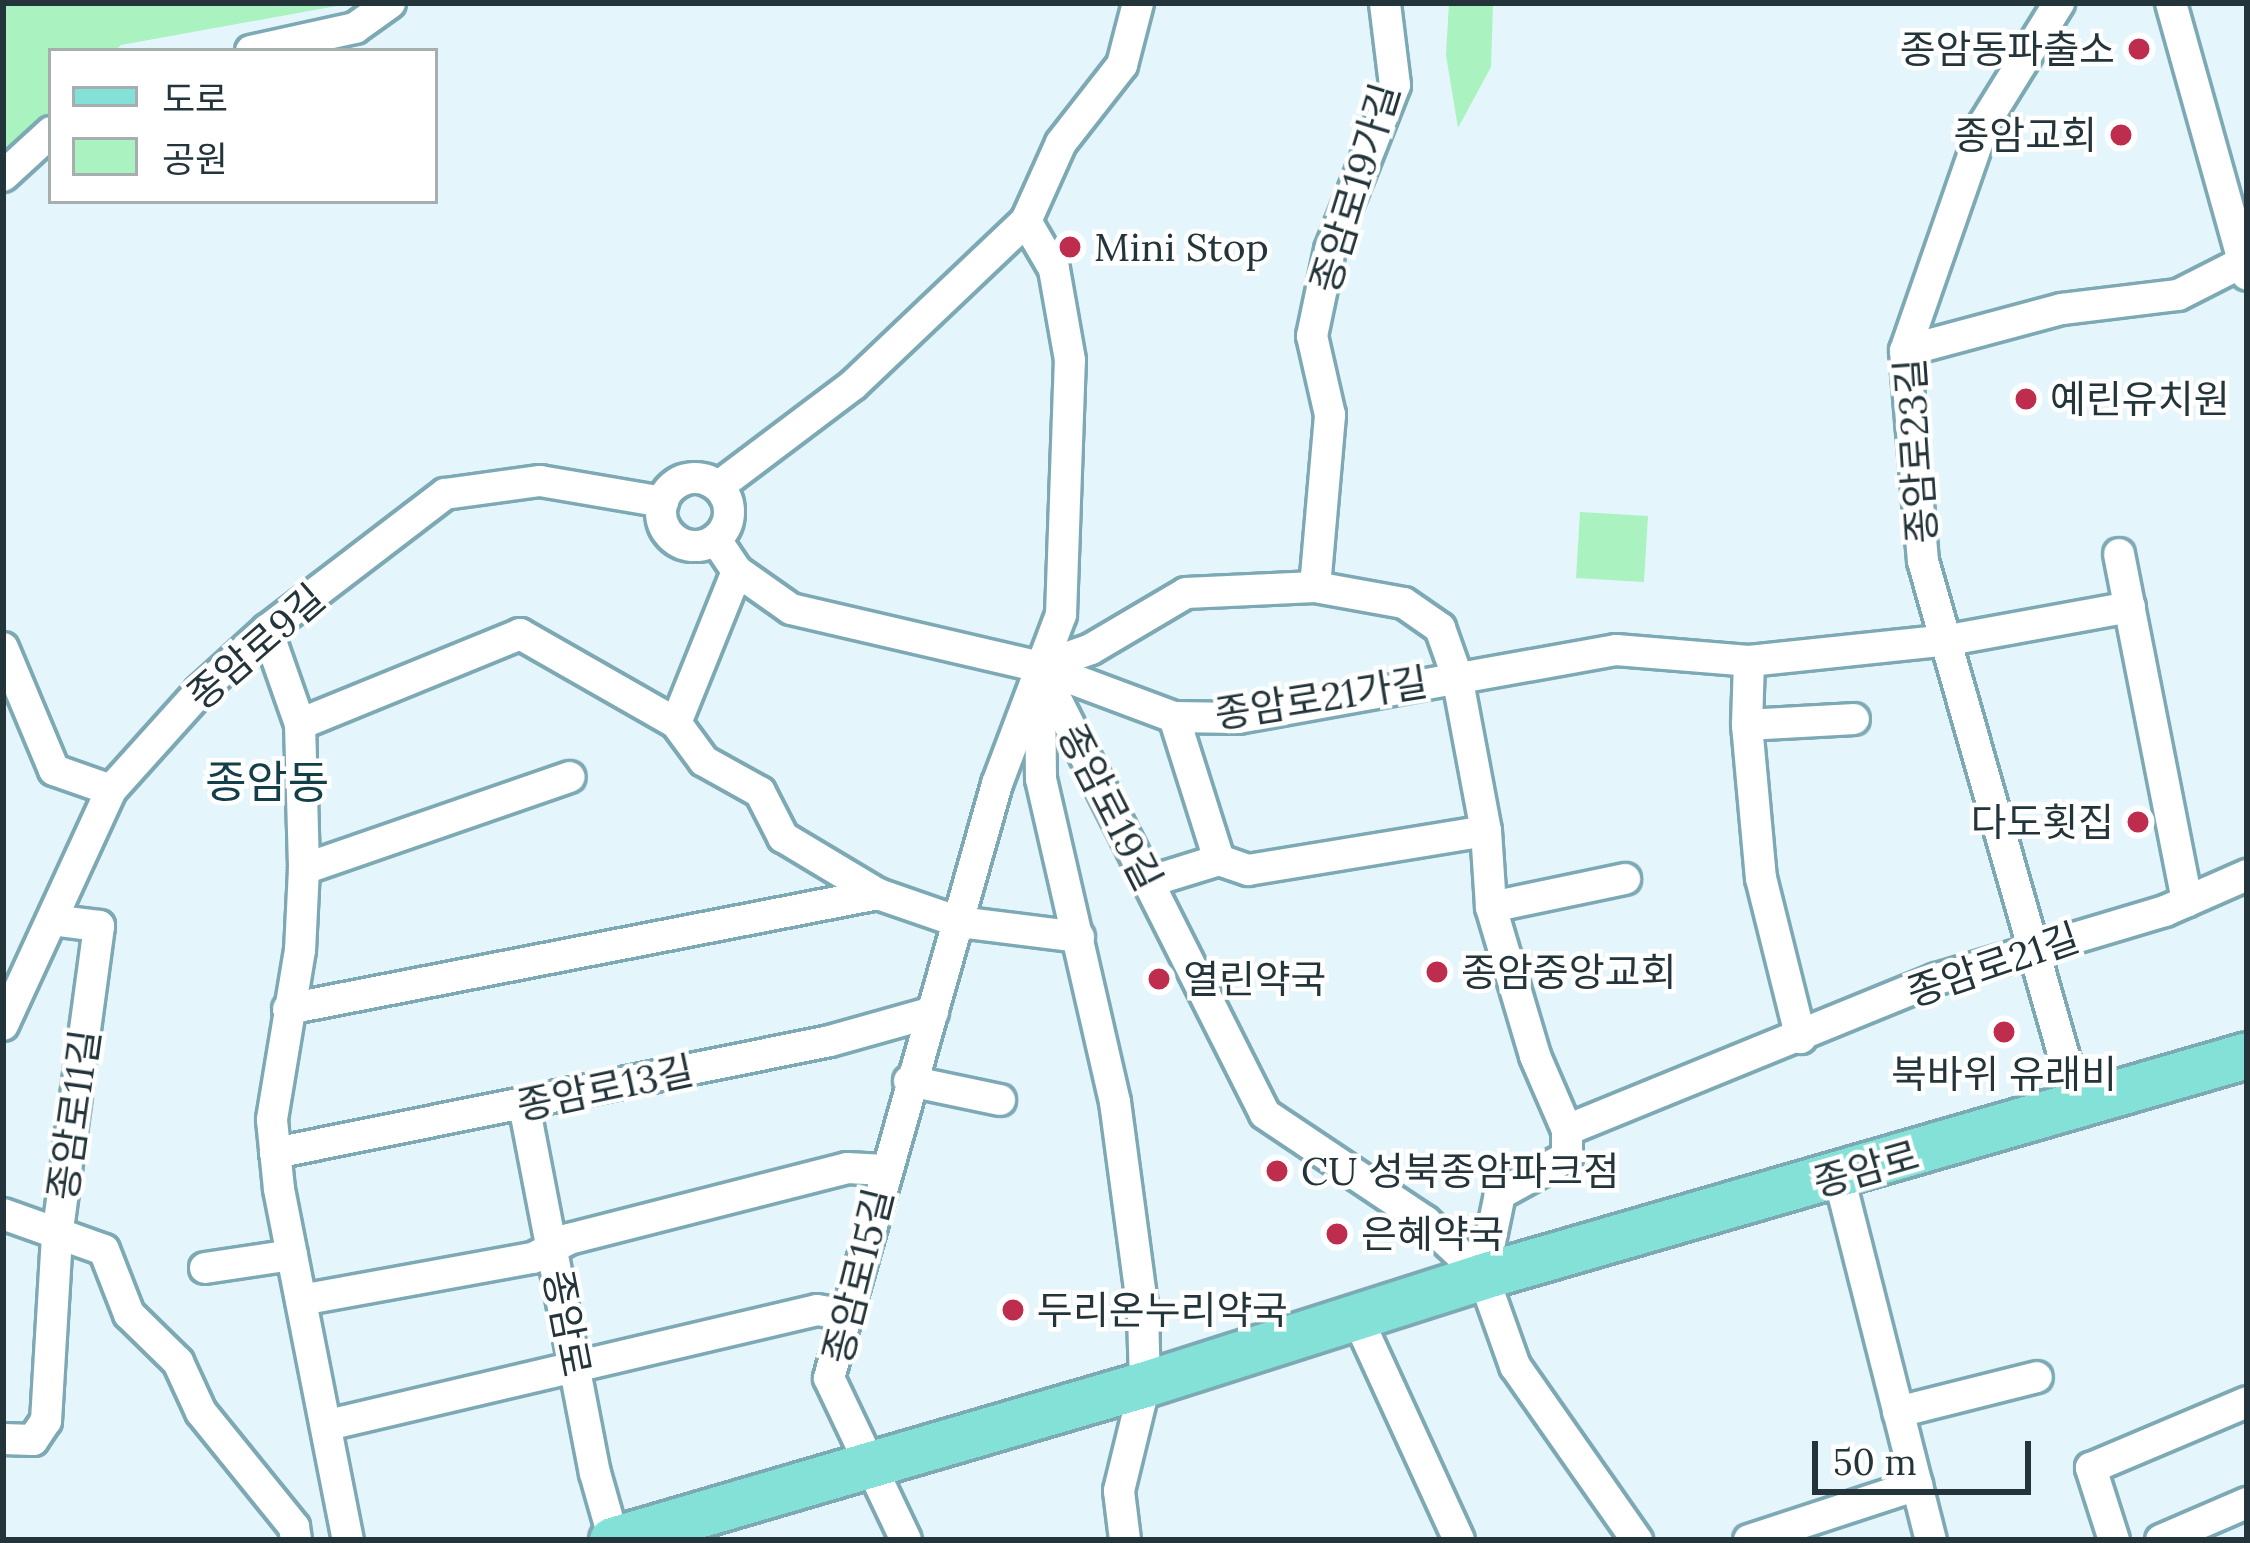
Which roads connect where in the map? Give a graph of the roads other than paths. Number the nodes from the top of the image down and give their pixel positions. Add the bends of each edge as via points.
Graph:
1 (390, 3) edge
2 (1138, 3) edge
3 (1385, 3) edge
4 (2059, 3) edge
5 (2170, 3) edge
6 (265, 48) edge
7 (48, 135) edge
8 (3, 176) edge
9 (1026, 220) junction
10 (2245, 266) edge
11 (1905, 351) junction
12 (719, 486) junction
13 (662, 502) junction
14 (716, 540) junction
15 (2119, 554) dead end
16 (737, 571) junction
17 (1315, 587) junction
18 (2130, 607) junction
19 (267, 630) junction
20 (1949, 640) junction
21 (3, 648) edge
22 (1749, 661) junction
23 (1040, 668) junction
24 (1456, 676) junction
25 (15, 712) edge
26 (1174, 717) junction
27 (1854, 719) dead end
28 (676, 723) junction
29 (300, 724) junction
30 (1748, 725) junction
31 (569, 777) dead end
32 (111, 790) junction
33 (1486, 831) junction
34 (1219, 860) junction
35 (304, 869) junction
36 (2247, 875) edge
37 (1625, 879) dead end
38 (1148, 882) junction
39 (878, 894) junction
40 (2187, 901) junction
41 (1491, 907) junction
42 (52, 920) junction
43 (959, 922) junction
44 (1079, 937) junction
45 (2034, 947) junction
46 (288, 1010) junction
47 (933, 1012) junction
48 (3, 1024) edge
49 (1801, 1038) junction
50 (2247, 1055) edge
51 (909, 1081) junction
52 (1000, 1100) dead end
53 (524, 1105) junction
54 (2078, 1106) junction
55 (1567, 1130) junction
56 (275, 1153) junction
57 (885, 1170) junction
58 (1839, 1177) junction
59 (3, 1214) edge
60 (57, 1237) junction
61 (553, 1248) junction
62 (292, 1255) junction
63 (205, 1268) dead end
64 (1483, 1276) junction
65 (301, 1300) junction
66 (843, 1314) junction
67 (1356, 1315) junction
68 (575, 1369) junction
69 (2037, 1377) dead end
70 (1144, 1384) junction
71 (2247, 1402) edge
72 (1898, 1412) junction
73 (328, 1425) junction
74 (3, 1439) edge
75 (874, 1463) junction
76 (1917, 1485) junction
77 (2247, 1503) edge
78 (296, 1540) edge
79 (348, 1540) edge
80 (613, 1540) edge
81 (906, 1540) edge
82 (1124, 1540) edge
83 (1459, 1540) edge
84 (1637, 1540) edge
85 (1749, 1540) edge
86 (1931, 1540) edge
87 (2114, 1540) edge
88 (2161, 1540) edge

1 - 6 street via 356,28
2 - 9 street via 1122,65 1061,143
3 - 17 street, 종암로19가길 via 1395,85 1330,250 1312,336 1330,415
4 - 11 street, 종암로23길 via 1984,124
5 - 10 street
7 - 8 street
9 - 12 street via 853,385
9 - 23 street via 1054,269 1070,360 1061,615
10 - 11 street via 2178,295 2062,308
11 - 20 street, 종암로23길 via 1923,561
12 - 13 street via 686,478
12 - 14 street via 730,515
13 - 14 street via 664,526 680,543
13 - 19 street, 종암로9길 via 540,481 445,494
14 - 16 street
15 - 18 street
16 - 23 street via 791,609
16 - 28 street
17 - 23 street, 종암로21가길 via 1186,593 1091,649
17 - 24 street, 종암로21가길 via 1404,603 1440,628
18 - 20 street
18 - 40 street
19 - 29 street
19 - 32 street, 종암로9길
20 - 22 street
20 - 45 street, 종암로23길
21 - 25 street
22 - 24 street via 1616,650
22 - 30 street
23 - 26 street
23 - 38 street, 종암로19길
23 - 43 street, 종암로15길
23 - 44 street via 1041,779
24 - 26 street, 종암로21가길 via 1238,718
24 - 33 street, 종암로21가길
25 - 32 street via 54,770
26 - 34 street, 종암로21가길
27 - 30 street
28 - 29 street via 520,634
28 - 39 street via 704,761 760,792 783,837
29 - 35 street
30 - 49 street via 1760,878
31 - 35 street
32 - 42 street, 종암로9길
33 - 34 street via 1248,870
33 - 41 street, 종암로21가길
34 - 38 street
35 - 46 street
36 - 40 street, 종암로21길
37 - 41 street
38 - 64 street, 종암로19길 via 1265,1114 1425,1221
39 - 43 street
39 - 46 street
40 - 45 street, 종암로21길
41 - 55 street, 종암로21가길 via 1534,1056
42 - 48 street, 종암로9길
42 - 60 street, 종암로11길 via 99,926
43 - 44 street
43 - 47 street, 종암로15길
44 - 70 street via 1115,1102 1143,1313
45 - 49 street, 종암로21길
45 - 54 street, 종암로23길
46 - 56 street
47 - 51 street, 종암로15길
47 - 53 street, 종암로13길 via 830,1042
49 - 55 street, 종암로21길
50 - 54 main road, 종암로
51 - 52 street
51 - 57 street, 종암로15길
53 - 56 street, 종암로13길
53 - 61 street, 종암로
54 - 58 main road, 종암로
55 - 64 street via 1568,1157 1500,1194
56 - 62 street
57 - 61 street via 848,1168
57 - 66 street, 종암로15길
58 - 64 main road, 종암로
58 - 72 street
59 - 60 street
60 - 74 street via 46,1421 33,1440
60 - 78 street, 종암로11길 via 104,1250 129,1314 178,1362 201,1412 294,1527
61 - 65 street
61 - 68 street, 종암로
62 - 63 street
62 - 65 street
64 - 67 main road, 종암로
64 - 84 street via 1515,1366
65 - 73 street
66 - 68 street via 817,1310
66 - 75 street, 종암로15길 via 829,1378
67 - 70 main road, 종암로
67 - 83 street
68 - 73 street
68 - 80 street, 종암로
69 - 72 street
70 - 75 main road, 종암로
70 - 82 street via 1118,1491
71 - 87 street via 2091,1468
72 - 76 street
73 - 79 street
75 - 80 main road, 종암로
75 - 81 street
76 - 85 street
76 - 86 street
77 - 88 street

